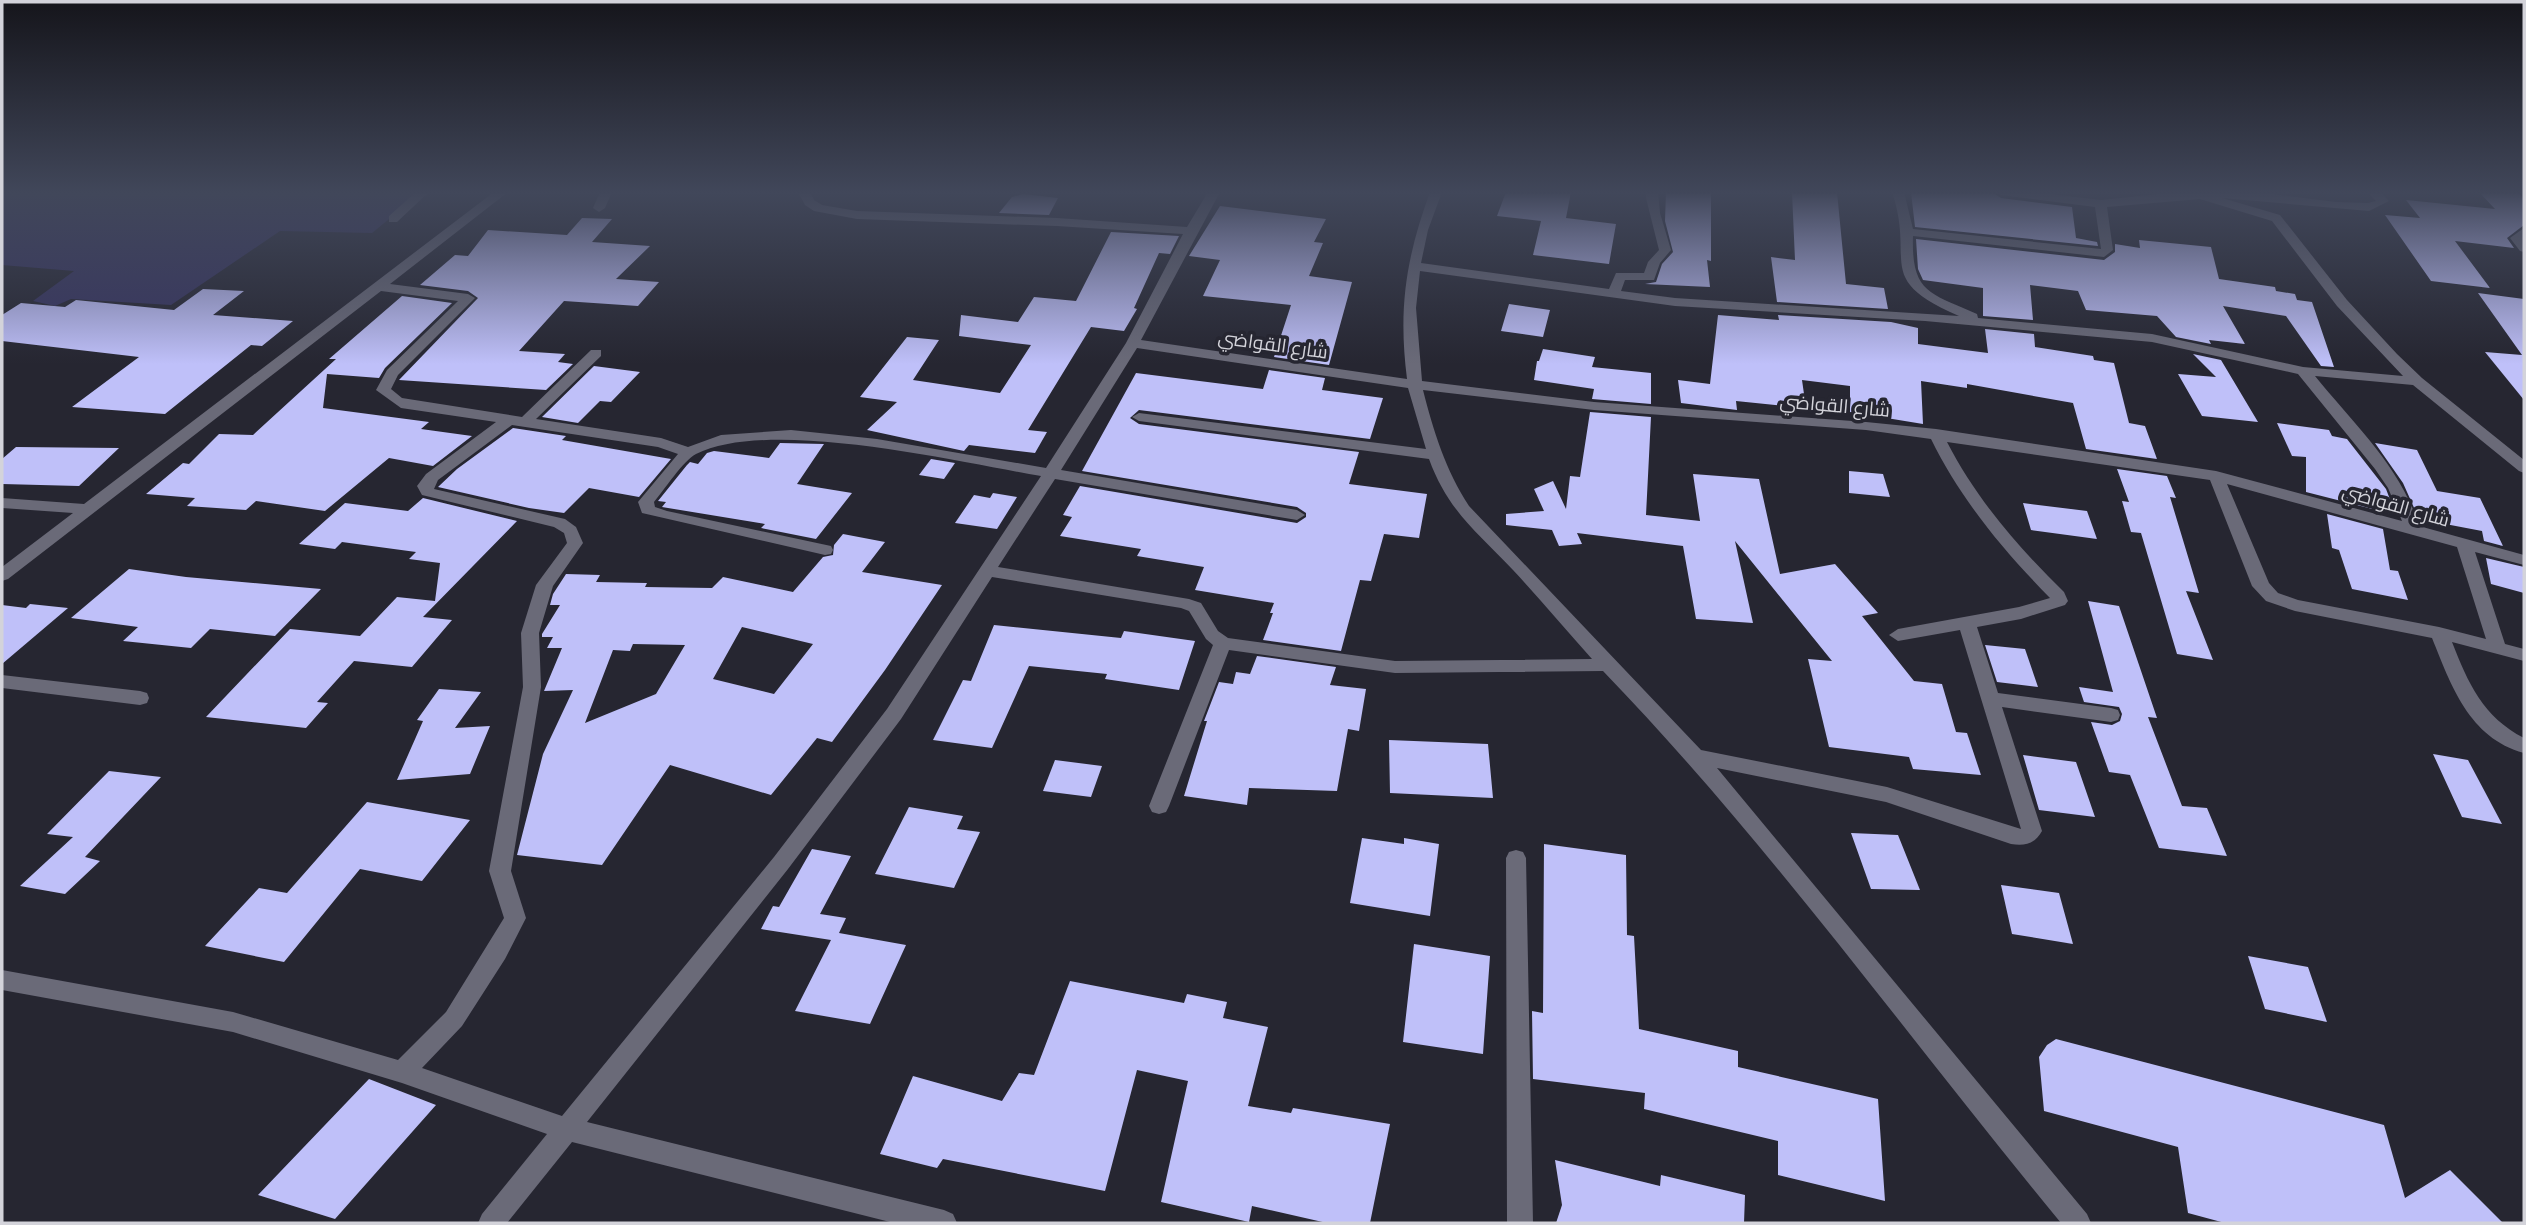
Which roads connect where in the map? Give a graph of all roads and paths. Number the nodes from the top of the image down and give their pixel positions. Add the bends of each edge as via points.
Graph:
1 (428, 249) edge
2 (1182, 249) edge
3 (1417, 249) edge
4 (1665, 249) edge
5 (1907, 249) edge
6 (2068, 249) edge
7 (2107, 249) edge
8 (2300, 249) edge
9 (1413, 266) junction
10 (379, 287) junction
11 (1614, 295) junction
12 (1982, 322) junction
13 (1133, 343) junction
14 (596, 353) dead end
15 (2303, 371) junction
16 (2417, 381) junction
17 (1412, 384) junction
18 (1139, 417) dead end
19 (517, 421) junction
20 (1936, 434) junction
21 (688, 452) junction
22 (1435, 455) junction
23 (2524, 468) edge
24 (1051, 473) junction
25 (2216, 476) junction
26 (2, 503) edge
27 (88, 509) junction
28 (1297, 515) dead end
29 (2412, 528) junction
30 (2464, 544) junction
31 (825, 550) dead end
32 (2524, 560) edge
33 (988, 571) junction
34 (2, 575) edge
35 (1967, 624) junction
36 (2439, 633) junction
37 (1898, 635) dead end
38 (1223, 643) junction
39 (2497, 646) junction
40 (2524, 655) edge
41 (1608, 666) junction
42 (2, 681) edge
43 (140, 698) dead end
44 (1989, 698) junction
45 (2111, 715) dead end
46 (2524, 746) edge
47 (1696, 757) junction
48 (1159, 806) dead end
49 (1516, 858) dead end
50 (2, 980) edge
51 (402, 1072) junction
52 (567, 1129) junction
53 (491, 1223) edge
54 (944, 1223) edge
55 (1520, 1223) edge
56 (2078, 1223) edge

1 - 10 street
2 - 13 street
3 - 9 street
4 - 11 street via 1649,276 1621,276
5 - 12 street via 1915,285
6 - 7 street via 2104,253
8 - 16 street via 2342,303
9 - 11 street
9 - 17 street via 1409,310
10 - 19 street via 468,298 392,373 383,390 407,405
10 - 27 street
11 - 12 street
12 - 15 street via 2180,342
13 - 17 street, شارع القواضي
13 - 24 street
14 - 19 street
15 - 16 street
15 - 29 street via 2400,494
16 - 23 street
17 - 20 street, شارع القواضي via 1594,407
17 - 22 street
18 - 22 street
19 - 21 street via 660,443
19 - 51 street via 425,486 428,492 559,523 569,527 575,543 545,585 530,633 532,687 500,871 515,918 454,1019
20 - 25 street, شارع القواضي
20 - 35 street via 1980,511 2059,598 2052,605
21 - 24 street via 736,438 808,436
21 - 31 street via 654,489 646,502 648,510
22 - 41 street via 1457,501 1474,523
24 - 28 street
24 - 33 street
25 - 29 street, شارع القواضي
25 - 36 street via 2261,586 2272,597
26 - 27 street
27 - 34 street
29 - 30 street, شارع القواضي
30 - 32 street, شارع القواضي
30 - 39 street
33 - 38 street via 1183,603 1195,607 1212,635
33 - 52 street via 894,714
35 - 37 street
35 - 44 street
36 - 39 street
36 - 46 street via 2476,714
38 - 41 street via 1395,667
38 - 48 street
39 - 40 street
41 - 47 street
42 - 43 street
44 - 45 street
44 - 47 street via 2032,831 2021,838 1887,795
47 - 56 street
49 - 55 street
50 - 51 street via 233,1022
51 - 52 street
52 - 53 street
52 - 54 street

